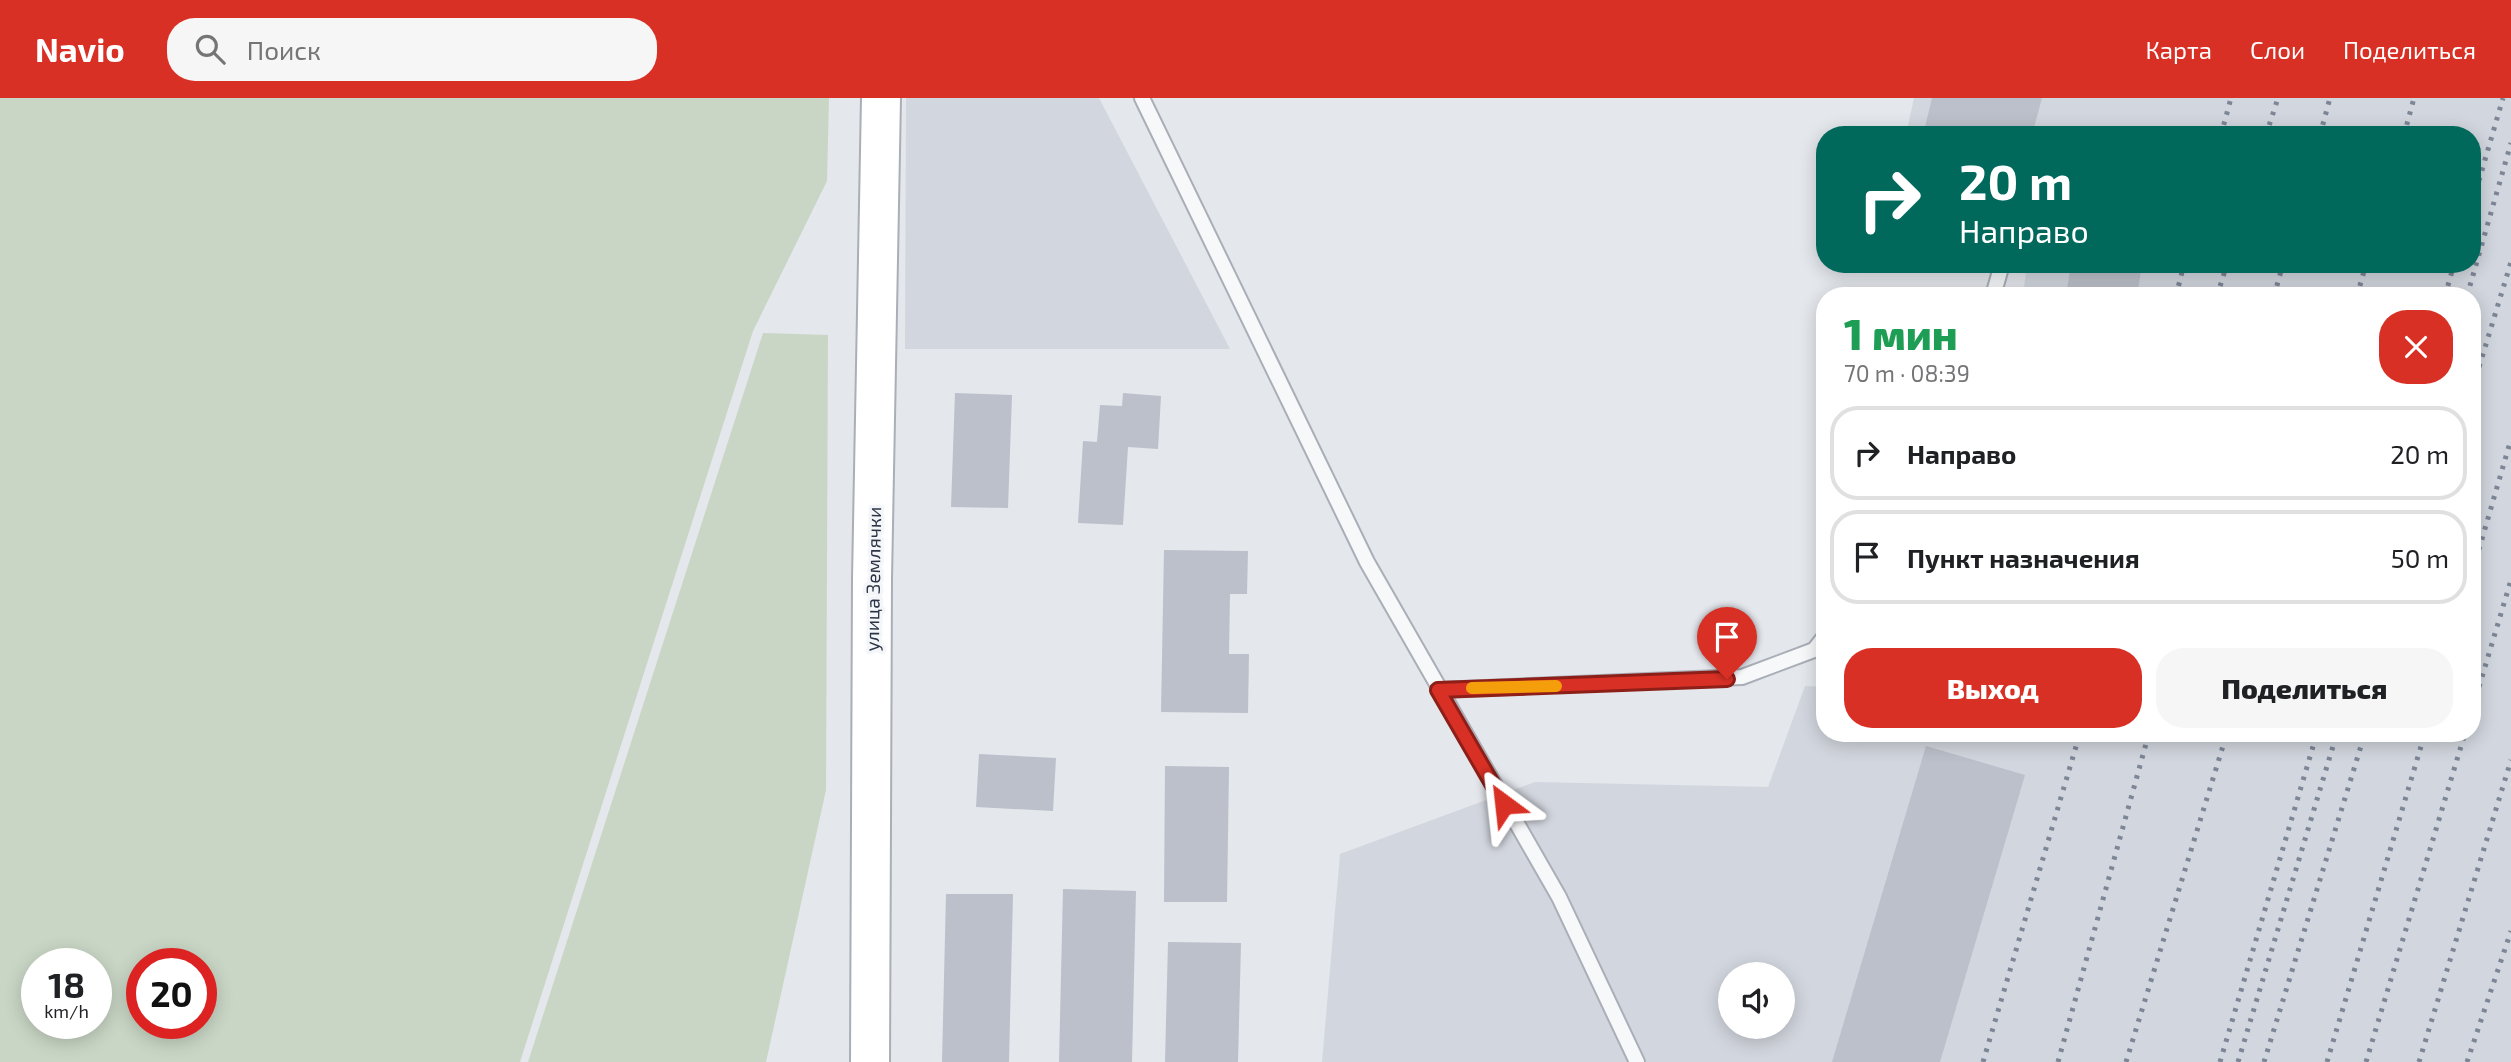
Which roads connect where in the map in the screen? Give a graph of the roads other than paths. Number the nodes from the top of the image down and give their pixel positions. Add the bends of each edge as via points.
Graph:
1 (881, 98) edge
2 (1142, 98) edge
3 (1816, 647) edge
4 (1438, 690) junction
5 (870, 1061) edge
6 (1637, 1062) edge

1 - 5 street, улица Землячки via 872,579
2 - 4 lane via 1367,562
3 - 4 lane via 1742,677
4 - 6 lane via 1559,897

